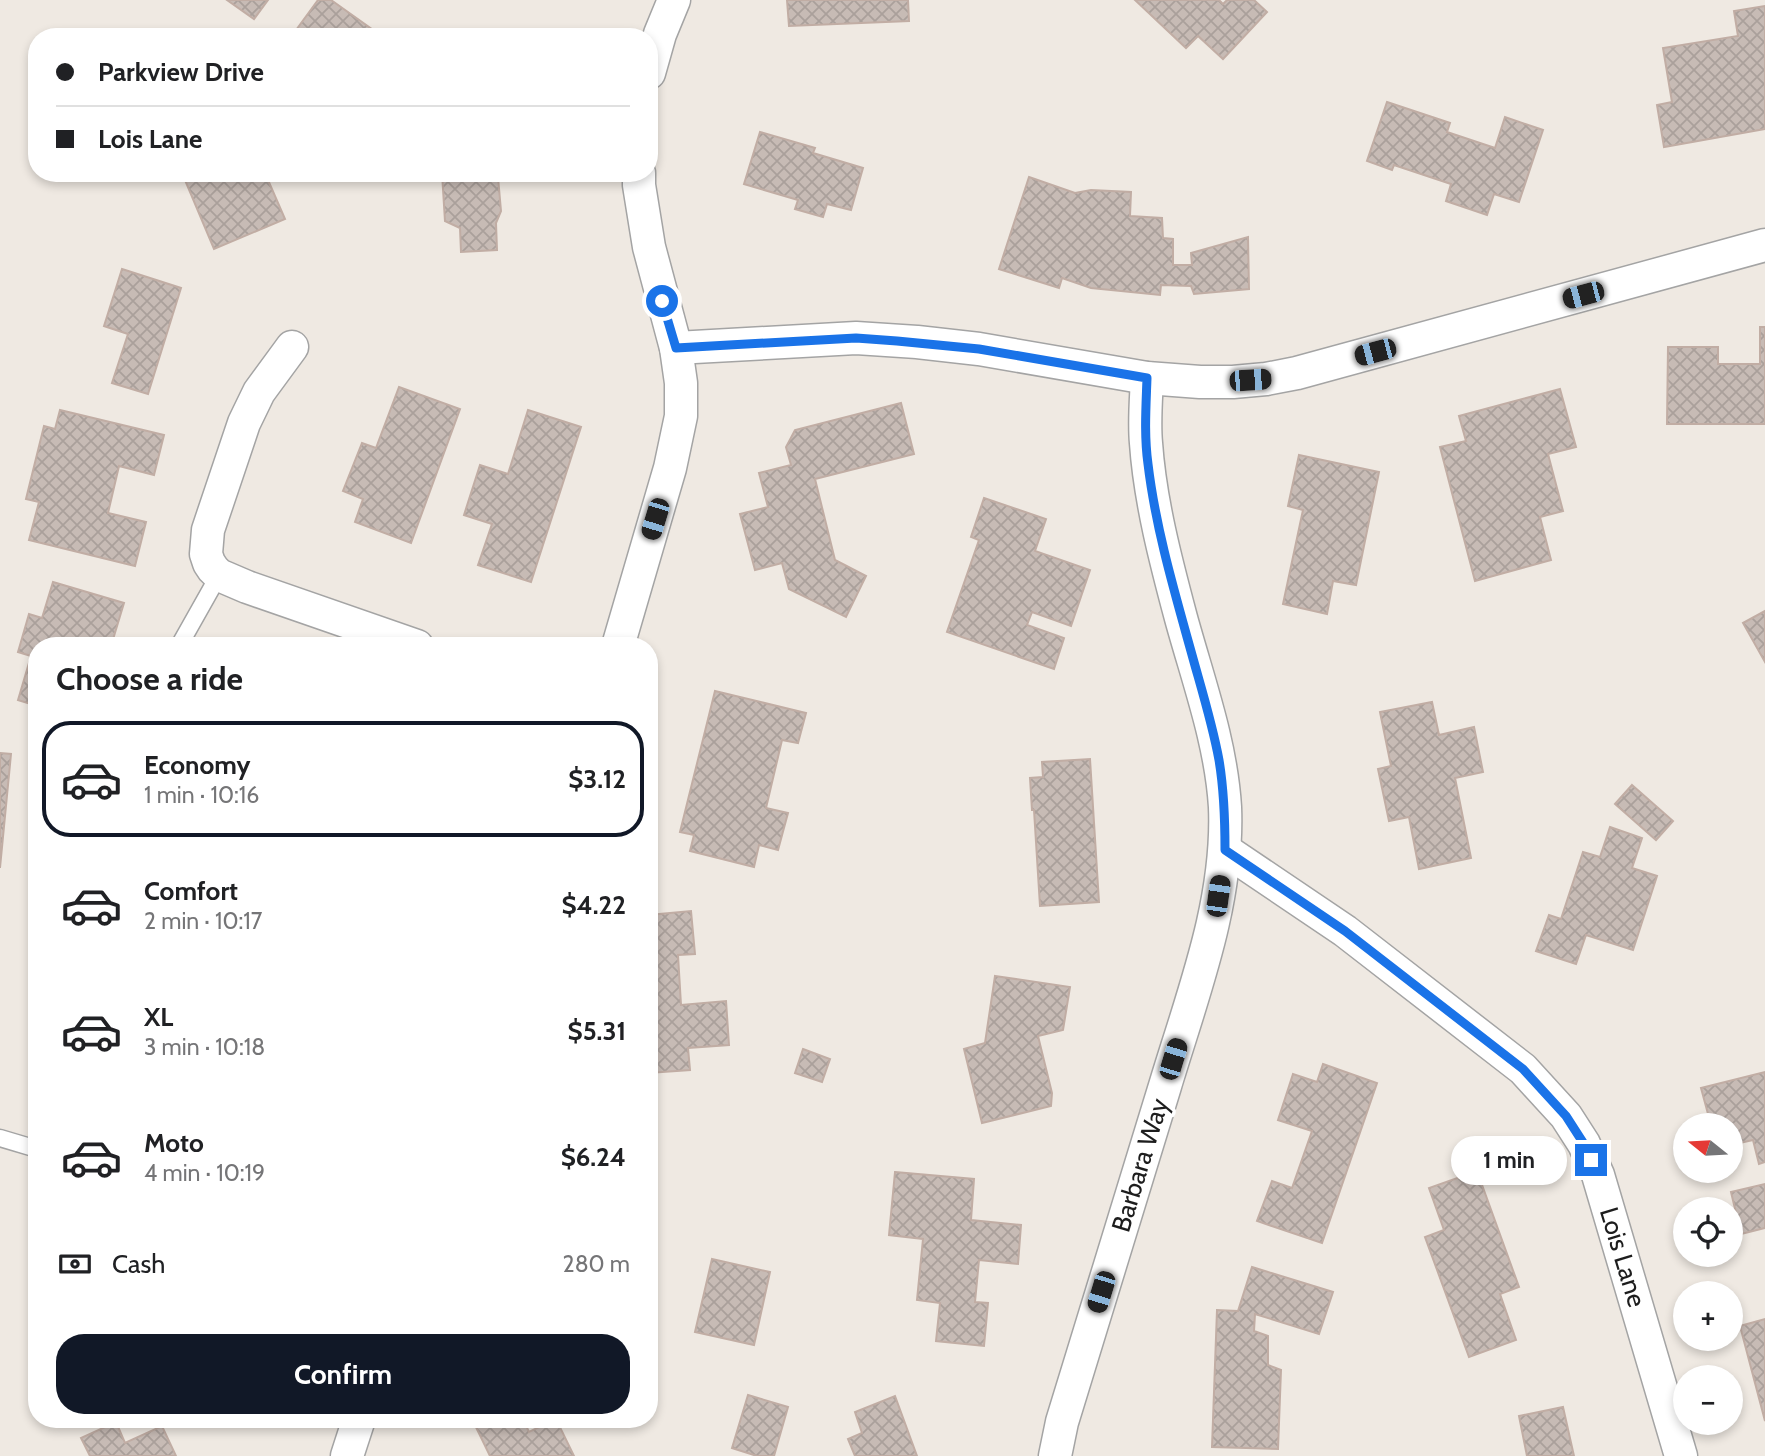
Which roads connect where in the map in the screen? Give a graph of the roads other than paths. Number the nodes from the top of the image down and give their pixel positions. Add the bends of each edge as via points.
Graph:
1 (674, 0) edge
2 (658, 41) edge
3 (639, 182) edge
4 (1765, 245) edge
5 (292, 347) dead end
6 (676, 348) junction
7 (1147, 378) junction
8 (219, 575) junction
9 (184, 637) edge
10 (390, 637) edge
11 (621, 637) edge
12 (1225, 850) junction
13 (0, 1138) edge
14 (28, 1146) edge
15 (356, 1428) edge
16 (346, 1456) edge
17 (1055, 1456) edge
18 (1681, 1456) edge

1 - 2 street
3 - 6 street via 649,247
4 - 7 street via 1297,373 1233,382
5 - 8 street via 251,408 212,516 206,554
6 - 7 street via 856,338 905,341
6 - 11 street via 681,416
7 - 12 street, Barbara Way via 1148,465 1160,532 1219,761
8 - 9 lane
8 - 10 street
12 - 17 street, Barbara Way via 1197,981
12 - 18 street, Lois Lane via 1345,931 1523,1069 1566,1116 1598,1175
13 - 14 lane
15 - 16 street

